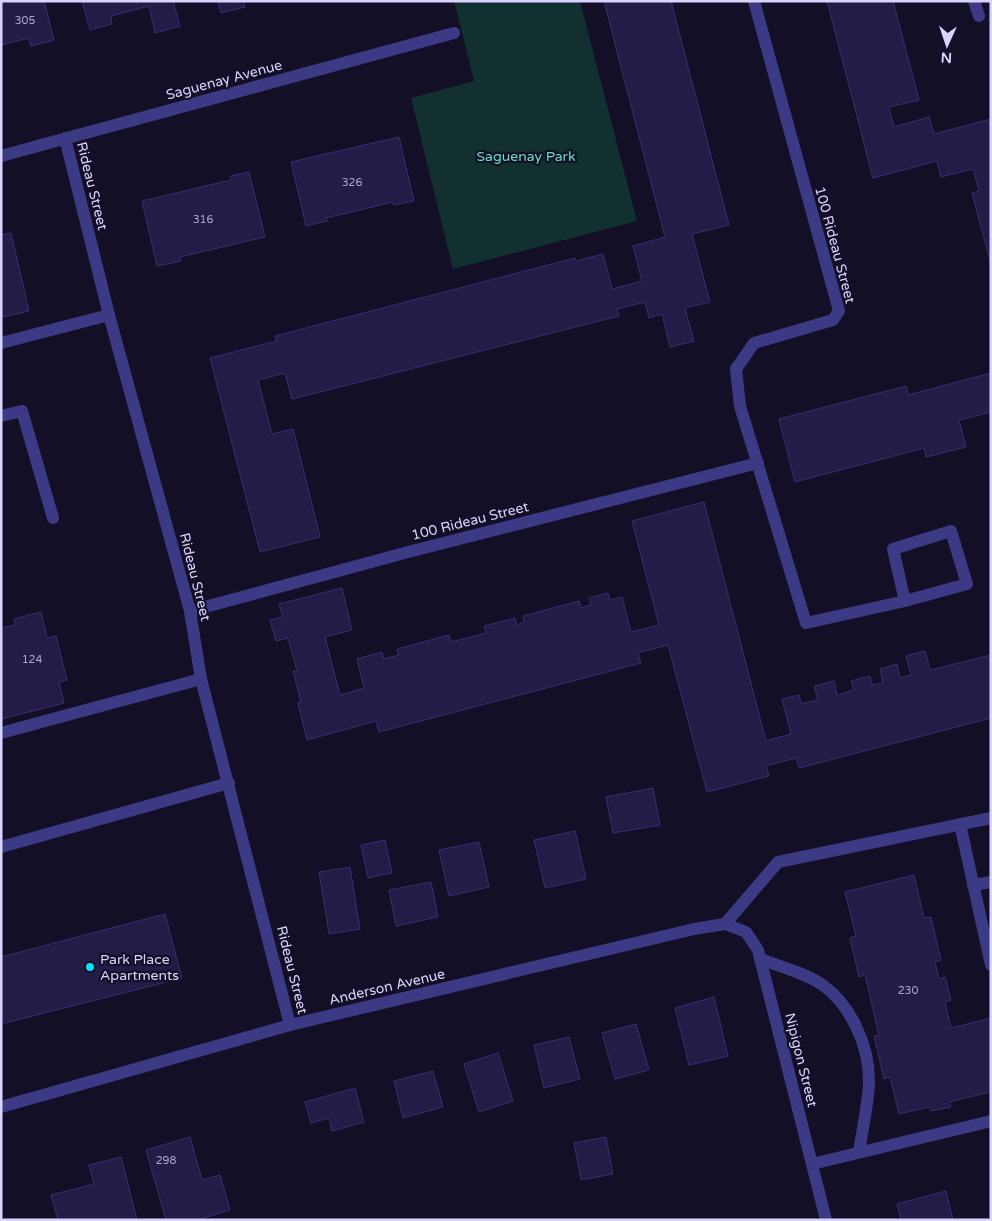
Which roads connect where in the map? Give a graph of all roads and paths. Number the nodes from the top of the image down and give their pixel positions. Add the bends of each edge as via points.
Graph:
1 (754, 1) edge
2 (974, 1) edge
3 (979, 16) dead end
4 (454, 33) dead end
5 (65, 138) junction
6 (1, 156) edge
7 (109, 315) junction
8 (1, 343) edge
9 (1, 416) edge
10 (758, 463) junction
11 (53, 518) dead end
12 (905, 601) junction
13 (190, 612) junction
14 (201, 679) junction
15 (1, 733) edge
16 (229, 783) junction
17 (991, 818) edge
18 (960, 824) junction
19 (1, 847) edge
20 (991, 882) edge
21 (973, 885) junction
22 (725, 924) junction
23 (760, 959) junction
24 (991, 965) edge
25 (290, 1025) junction
26 (1, 1107) edge
27 (991, 1121) edge
28 (860, 1152) junction
29 (812, 1164) junction
30 (826, 1220) edge

1 - 10 street, 100 Rideau Street via 838,311 833,320 754,343 736,369 740,406
2 - 3 street
4 - 5 street, Saguenay Avenue
5 - 6 street, Saguenay Avenue
5 - 7 street, Rideau Street
7 - 8 street
7 - 13 street, Rideau Street
9 - 11 street via 22,411
10 - 12 street, 100 Rideau Street via 806,623
10 - 13 street, 100 Rideau Street via 412,551
12 - 12 street, 100 Rideau Street via 967,584 951,531 892,549
13 - 14 street, Rideau Street
14 - 15 street
14 - 16 street, Rideau Street
16 - 19 street
16 - 25 street, Rideau Street
17 - 18 street
18 - 21 street
18 - 22 street via 778,862
20 - 21 street
21 - 24 street
22 - 23 street, Nipigon Street via 746,932
22 - 25 street, Anderson Avenue
23 - 28 street via 824,986 842,1005 858,1030 866,1052 869,1080
23 - 29 street, Nipigon Street
25 - 26 street, Anderson Avenue
27 - 28 street
28 - 29 street
29 - 30 street, Nipigon Street

